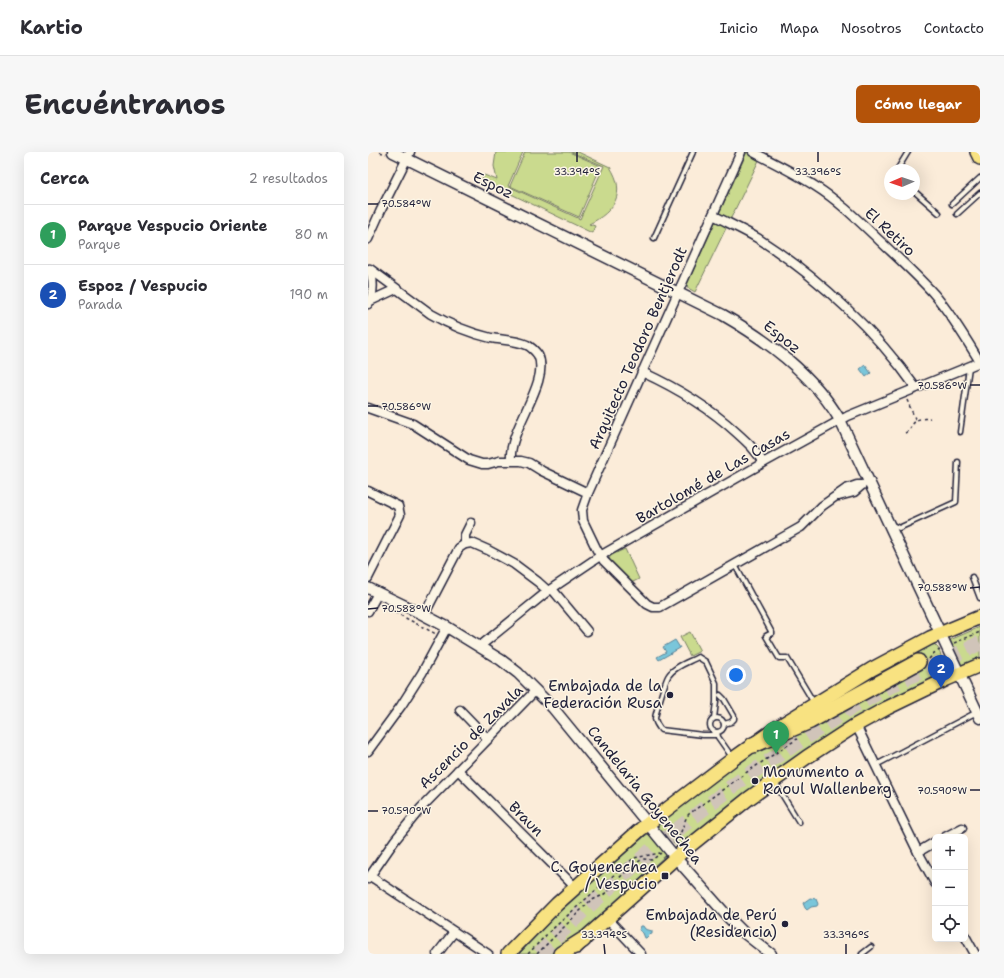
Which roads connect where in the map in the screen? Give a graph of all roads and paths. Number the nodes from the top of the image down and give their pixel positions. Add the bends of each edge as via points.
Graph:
1 (393, 152) edge
2 (693, 152) edge
3 (741, 152) edge
4 (753, 152) edge
5 (908, 152) edge
6 (977, 152) edge
7 (408, 156) edge
8 (980, 158) edge
9 (900, 164) edge
10 (980, 178) edge
11 (980, 193) edge
12 (920, 196) edge
13 (952, 204) dead end
14 (938, 213) dead end
15 (957, 214) dead end
16 (713, 215) junction
17 (654, 238) dead end
18 (368, 239) edge
19 (369, 269) edge
20 (396, 289) junction
21 (678, 292) junction
22 (369, 303) edge
23 (980, 362) edge
24 (969, 367) junction
25 (642, 372) junction
26 (916, 388) junction
27 (903, 394) junction
28 (368, 408) edge
29 (930, 418) dead end
30 (840, 420) junction
31 (916, 421) junction
32 (960, 432) dead end
33 (905, 433) dead end
34 (511, 460) junction
35 (958, 462) dead end
36 (763, 463) junction
37 (866, 484) junction
38 (368, 491) edge
39 (588, 493) junction
40 (471, 523) dead end
41 (889, 524) junction
42 (899, 528) junction
43 (898, 542) junction
44 (465, 544) junction
45 (600, 556) junction
46 (735, 565) junction
47 (972, 577) dead end
48 (368, 578) edge
49 (368, 588) edge
50 (550, 590) junction
51 (376, 597) junction
52 (980, 598) edge
53 (368, 611) edge
54 (424, 614) junction
55 (980, 618) edge
56 (446, 627) junction
57 (587, 631) dead end
58 (980, 632) edge
59 (940, 633) junction
60 (441, 637) junction
61 (946, 646) junction
62 (479, 647) junction
63 (922, 663) joint
64 (980, 665) edge
65 (959, 673) junction
66 (536, 690) junction
67 (720, 695) dead end
68 (815, 704) junction
69 (460, 710) dead end
70 (979, 715) edge
71 (714, 718) junction
72 (724, 724) junction
73 (856, 725) junction
74 (717, 733) junction
75 (800, 738) dead end
76 (488, 739) junction
77 (753, 745) junction
78 (368, 751) edge
79 (733, 759) junction
80 (876, 765) junction
81 (458, 770) junction
82 (774, 781) junction
83 (799, 822) dead end
84 (647, 824) junction
85 (962, 828) dead end
86 (951, 834) edge
87 (932, 844) edge
88 (668, 852) junction
89 (918, 852) junction
90 (369, 878) edge
91 (932, 878) edge
92 (575, 887) junction
93 (607, 918) junction
94 (454, 932) junction
95 (583, 940) junction
96 (968, 941) edge
97 (872, 947) dead end
98 (437, 954) edge
99 (488, 954) edge
100 (508, 954) edge
101 (528, 954) edge
102 (537, 954) edge
103 (561, 954) edge
104 (570, 954) edge
105 (641, 954) edge
106 (771, 954) edge
107 (862, 954) edge
108 (975, 954) edge

1 - 7 street, Espoz
2 - 17 lane
3 - 16 street, Arquitecto Teodoro Bentjerodt
4 - 23 street, El Retiro via 815,186 868,229 934,295
5 - 9 lane
6 - 8 main road
7 - 18 street
7 - 21 street, Espoz
10 - 13 lane
11 - 15 lane
12 - 14 lane
16 - 21 street, Arquitecto Teodoro Bentjerodt
16 - 26 street via 759,239 801,269 873,336
19 - 20 street
19 - 22 street via 372,283
20 - 22 street
20 - 34 street via 450,324 480,335 522,343 535,351 540,365 537,383 512,443
21 - 25 street, Arquitecto Teodoro Bentjerodt
21 - 30 street, Espoz via 738,324 781,354 814,385
23 - 24 street, Bartolomé de Las Casas
24 - 26 street, Bartolomé de Las Casas
24 - 32 lane
25 - 36 street via 687,394 706,407 748,443
25 - 39 street, Arquitecto Teodoro Bentjerodt
26 - 27 street, Bartolomé de Las Casas
27 - 30 street, Bartolomé de Las Casas
27 - 31 path
28 - 34 street via 413,424 477,463
29 - 31 path
30 - 36 street, Bartolomé de Las Casas
30 - 37 street, Espoz
31 - 33 path
34 - 39 street via 528,463
35 - 42 lane via 956,502
36 - 45 street, Bartolomé de Las Casas
37 - 41 street, Espoz
37 - 46 street, Arquitecto Teodoro Bentjerodt via 851,487 822,506 801,527
38 - 48 street via 393,502 400,510 398,520
39 - 45 street, Arquitecto Teodoro Bentjerodt via 582,510 582,521
40 - 44 street via 465,535
41 - 42 lane
41 - 43 street, Espoz
42 - 43 lane
43 - 59 street, Espoz
44 - 50 street via 475,544 502,557
44 - 54 street via 459,548
45 - 46 street, Arquitecto Teodoro Bentjerodt via 647,604 656,607 663,606
45 - 50 street, Bartolomé de Las Casas
46 - 68 lane via 772,633 766,636 778,658 787,658
47 - 52 lane
49 - 51 street, Candelaria Goyenechea
50 - 57 street
50 - 62 street, Bartolomé de Las Casas
51 - 53 street
51 - 54 street, Candelaria Goyenechea
51 - 60 path
54 - 56 street, Candelaria Goyenechea
55 - 59 main road
56 - 60 street
56 - 62 street, Candelaria Goyenechea
58 - 61 path
59 - 61 street, Espoz
59 - 68 main road via 888,660
60 - 78 street via 401,706
61 - 63 path
61 - 65 street, Espoz
62 - 66 street, Candelaria Goyenechea via 501,660
63 - 77 highway via 810,721
64 - 65 main road
65 - 70 street, Espoz
65 - 73 main road
66 - 76 street, Ascencio de Zavala
66 - 84 street, Candelaria Goyenechea via 586,746
67 - 72 lane via 734,716 734,720
68 - 77 main road
69 - 76 street
70 - 80 lane
71 - 72 lane via 720,718
71 - 74 lane via 710,722 710,727
71 - 74 lane via 716,683 706,662 698,657 669,674 656,714 657,726 661,730 703,735
72 - 74 lane
73 - 80 street
73 - 82 main road
74 - 79 lane
75 - 88 path via 747,772 690,814 678,839
76 - 81 street, Ascencio de Zavala
77 - 79 main road
79 - 84 main road
80 - 89 street
81 - 90 street, Ascencio de Zavala via 412,819
81 - 92 street, Braun
82 - 83 lane
82 - 88 main road
84 - 88 street, Candelaria Goyenechea
84 - 92 main road
85 - 86 street
87 - 89 street
88 - 93 main road
88 - 101 path via 634,858 548,933
88 - 102 path via 652,860 643,859 633,865 613,887 590,901
88 - 106 street, Candelaria Goyenechea via 743,932
89 - 91 street
90 - 94 street
92 - 100 main road
93 - 95 main road
93 - 105 street
94 - 98 street
94 - 99 street
95 - 103 highway
95 - 104 main road
96 - 108 street
97 - 107 lane

